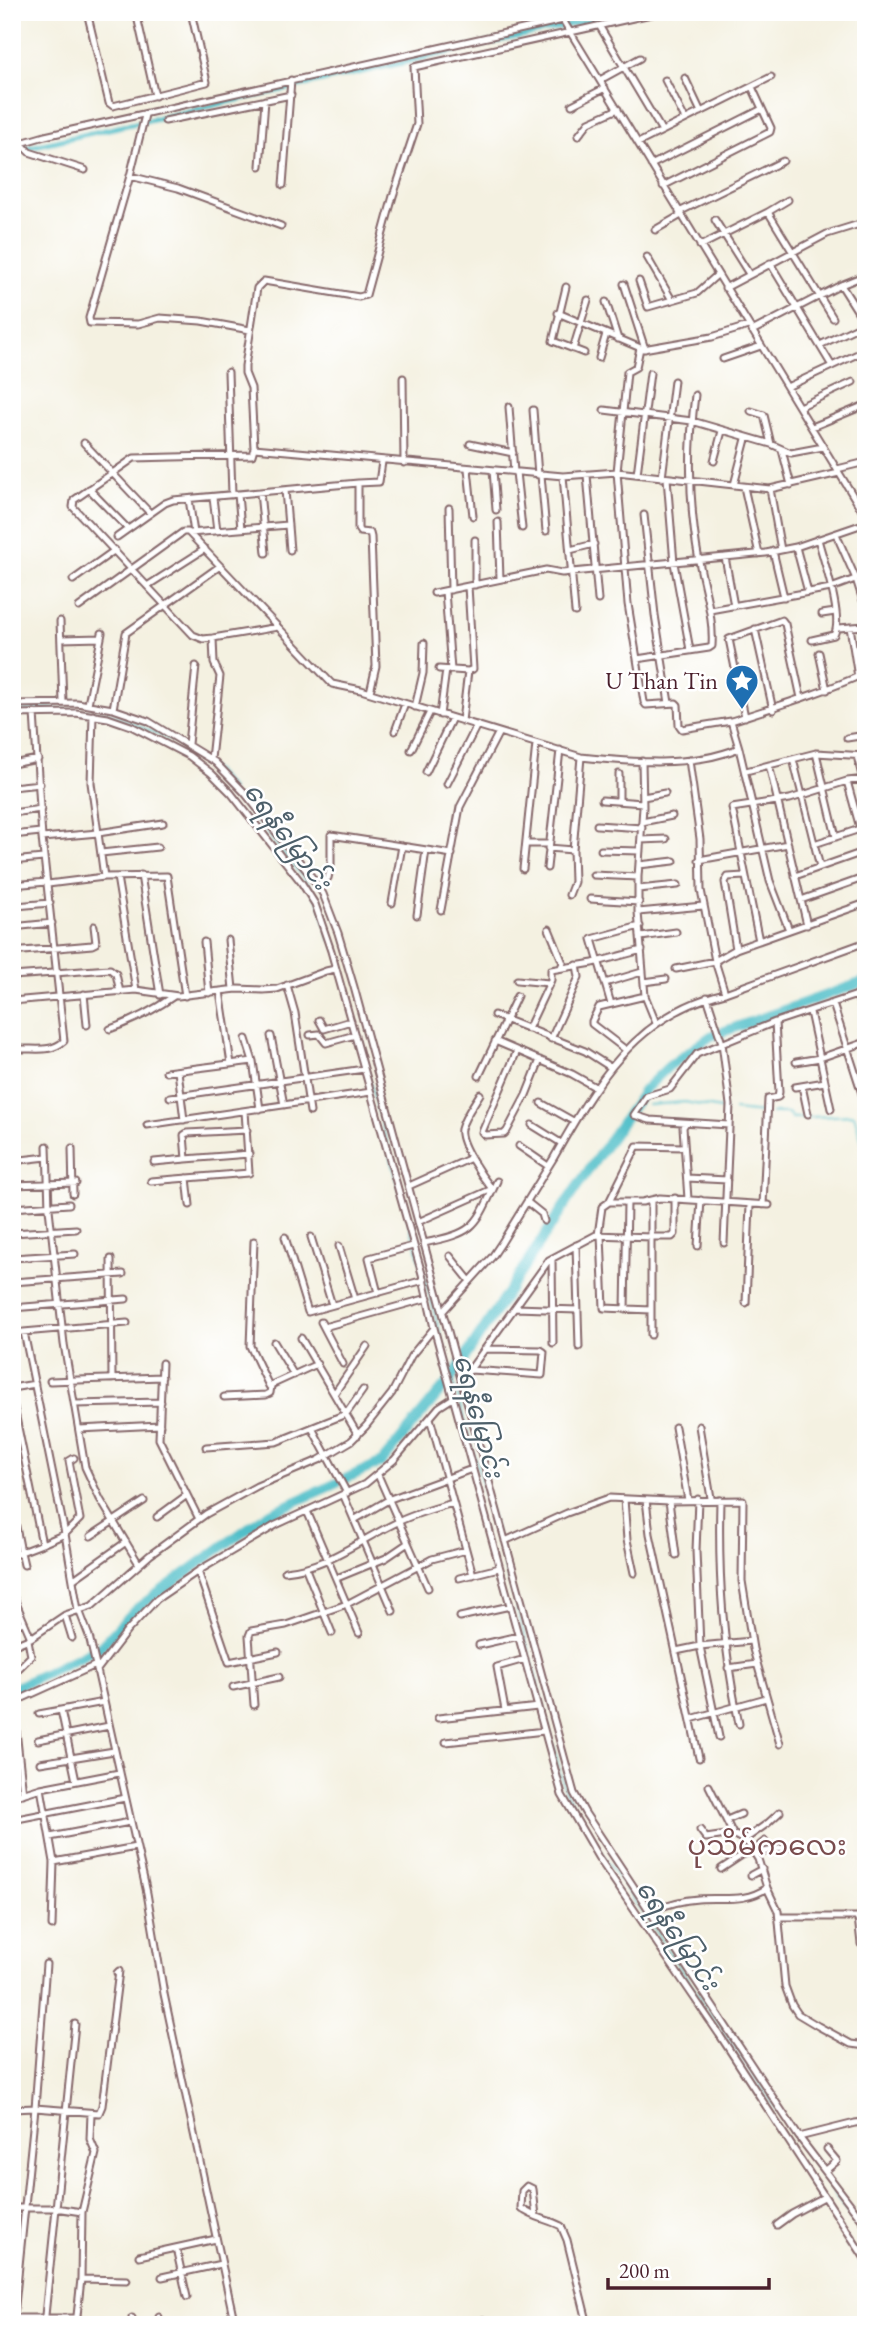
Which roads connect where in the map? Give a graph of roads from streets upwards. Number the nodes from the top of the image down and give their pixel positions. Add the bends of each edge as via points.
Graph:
1 (87, 12) edge
2 (136, 12) edge
3 (191, 12) edge
4 (558, 12) edge
5 (660, 12) edge
6 (563, 21) junction
7 (600, 27) junction
8 (571, 33) junction
9 (640, 58) dead end
10 (624, 66) junction
11 (771, 77) dead end
12 (685, 78) dead end
13 (292, 80) junction
14 (600, 80) junction
15 (665, 80) dead end
16 (752, 87) junction
17 (605, 88) junction
18 (291, 95) junction
19 (155, 96) junction
20 (265, 100) junction
21 (572, 105) dead end
22 (618, 109) junction
23 (762, 109) junction
24 (701, 112) junction
25 (145, 114) junction
26 (685, 120) junction
27 (165, 121) dead end
28 (662, 131) junction
29 (578, 136) dead end
30 (638, 144) junction
31 (24, 146) junction
32 (12, 149) edge
33 (783, 161) dead end
34 (650, 164) junction
35 (260, 166) dead end
36 (85, 170) dead end
37 (130, 176) junction
38 (283, 185) dead end
39 (663, 186) junction
40 (788, 201) dead end
41 (768, 212) junction
42 (680, 213) junction
43 (715, 220) dead end
44 (866, 222) edge
45 (281, 226) dead end
46 (655, 230) dead end
47 (724, 234) junction
48 (700, 246) junction
49 (792, 251) junction
50 (646, 257) dead end
51 (770, 263) junction
52 (748, 274) junction
53 (717, 275) junction
54 (866, 275) edge
55 (639, 281) dead end
56 (624, 284) dead end
57 (841, 285) junction
58 (566, 287) dead end
59 (725, 288) junction
60 (820, 296) junction
61 (587, 300) dead end
62 (672, 300) junction
63 (606, 302) dead end
64 (798, 308) junction
65 (558, 313) junction
66 (833, 318) dead end
67 (580, 323) junction
68 (865, 323) edge
69 (750, 329) junction
70 (250, 330) junction
71 (606, 334) junction
72 (618, 339) junction
73 (761, 345) junction
74 (820, 345) junction
75 (643, 348) junction
76 (573, 349) junction
77 (866, 350) edge
78 (584, 353) dead end
79 (599, 358) dead end
80 (723, 359) dead end
81 (832, 366) junction
82 (228, 372) dead end
83 (650, 373) dead end
84 (403, 378) dead end
85 (674, 381) dead end
86 (853, 383) dead end
87 (787, 387) junction
88 (695, 395) dead end
89 (863, 406) dead end
90 (509, 407) dead end
91 (799, 407) junction
92 (533, 410) dead end
93 (604, 410) dead end
94 (751, 411) dead end
95 (623, 412) junction
96 (645, 415) junction
97 (669, 418) junction
98 (692, 421) junction
99 (812, 428) junction
100 (722, 431) junction
101 (746, 439) junction
102 (84, 443) dead end
103 (470, 444) dead end
104 (771, 444) junction
105 (823, 447) junction
106 (254, 448) junction
107 (782, 450) junction
108 (513, 453) junction
109 (229, 456) junction
110 (714, 461) dead end
111 (866, 461) edge
112 (382, 462) junction
113 (404, 463) junction
114 (468, 468) junction
115 (493, 470) junction
116 (838, 471) junction
117 (112, 472) junction
118 (515, 472) junction
119 (617, 472) junction
120 (637, 474) junction
121 (540, 475) junction
122 (587, 475) junction
123 (563, 477) junction
124 (664, 478) junction
125 (690, 480) junction
126 (358, 483) junction
127 (734, 485) junction
128 (791, 485) junction
129 (744, 487) junction
130 (89, 488) junction
131 (770, 489) junction
132 (285, 490) junction
133 (260, 492) junction
134 (235, 495) junction
135 (213, 497) junction
136 (189, 499) junction
137 (449, 508) dead end
138 (496, 510) dead end
139 (150, 513) junction
140 (644, 515) dead end
141 (473, 516) dead end
142 (866, 517) edge
143 (498, 522) dead end
144 (866, 523) edge
145 (288, 525) junction
146 (264, 527) junction
147 (522, 528) dead end
148 (128, 529) junction
149 (241, 529) junction
150 (216, 531) junction
151 (546, 531) dead end
152 (192, 533) junction
153 (836, 534) junction
154 (117, 537) dead end
155 (475, 540) dead end
156 (818, 540) junction
157 (594, 544) junction
158 (796, 547) junction
159 (205, 549) junction
160 (290, 550) dead end
161 (570, 550) junction
162 (781, 550) junction
163 (115, 551) junction
164 (773, 551) junction
165 (267, 553) dead end
166 (759, 554) junction
167 (725, 557) junction
168 (699, 560) junction
169 (674, 563) junction
170 (220, 566) junction
171 (649, 566) junction
172 (627, 568) junction
173 (131, 569) junction
174 (597, 569) junction
175 (572, 572) junction
176 (866, 575) edge
177 (500, 579) junction
178 (856, 579) junction
179 (73, 580) dead end
180 (475, 584) junction
181 (147, 586) junction
182 (468, 586) junction
183 (831, 588) junction
184 (448, 590) junction
185 (808, 592) junction
186 (434, 593) dead end
187 (784, 597) junction
188 (598, 600) dead end
189 (864, 604) dead end
190 (165, 606) junction
191 (734, 606) junction
192 (79, 607) dead end
193 (710, 610) junction
194 (835, 611) junction
195 (575, 612) dead end
196 (822, 614) dead end
197 (60, 621) dead end
198 (866, 626) edge
199 (278, 627) junction
200 (850, 627) junction
201 (838, 628) junction
202 (755, 629) junction
203 (213, 638) junction
204 (61, 639) junction
205 (812, 640) dead end
206 (424, 643) dead end
207 (690, 650) junction
208 (819, 653) dead end
209 (662, 655) junction
210 (637, 659) junction
211 (195, 666) dead end
212 (445, 670) junction
213 (468, 671) junction
214 (866, 673) edge
215 (858, 677) junction
216 (827, 690) junction
217 (370, 692) junction
218 (801, 698) junction
219 (63, 702) junction
220 (669, 703) junction
221 (12, 704) edge
222 (32, 704) junction
223 (88, 704) junction
224 (405, 704) junction
225 (415, 707) junction
226 (113, 709) junction
227 (773, 710) junction
228 (430, 712) junction
229 (34, 713) junction
230 (12, 714) edge
231 (93, 715) junction
232 (440, 715) junction
233 (745, 717) junction
234 (452, 719) junction
235 (462, 721) junction
236 (732, 721) junction
237 (477, 725) junction
238 (395, 731) dead end
239 (499, 732) junction
240 (866, 735) edge
241 (846, 738) dead end
242 (188, 744) junction
243 (536, 744) junction
244 (739, 748) junction
245 (411, 750) dead end
246 (559, 750) junction
247 (816, 752) junction
248 (857, 756) junction
249 (866, 756) edge
250 (581, 757) junction
251 (793, 758) junction
252 (38, 759) junction
253 (211, 759) junction
254 (689, 760) junction
255 (642, 761) junction
256 (12, 764) edge
257 (769, 765) junction
258 (746, 771) junction
259 (426, 772) dead end
260 (619, 774) dead end
261 (865, 779) edge
262 (847, 781) junction
263 (40, 783) junction
264 (447, 784) dead end
265 (12, 787) edge
266 (824, 787) junction
267 (242, 791) junction
268 (866, 792) edge
269 (665, 793) dead end
270 (802, 796) junction
271 (236, 798) junction
272 (602, 800) dead end
273 (643, 800) junction
274 (619, 802) junction
275 (778, 802) junction
276 (753, 804) junction
277 (41, 809) junction
278 (12, 813) edge
279 (672, 816) dead end
280 (163, 823) dead end
281 (597, 825) dead end
282 (642, 825) junction
283 (863, 827) edge
284 (98, 833) junction
285 (12, 835) edge
286 (42, 835) junction
287 (836, 837) junction
288 (666, 839) dead end
289 (641, 840) junction
290 (526, 844) junction
291 (788, 844) junction
292 (814, 844) junction
293 (402, 846) junction
294 (548, 846) junction
295 (158, 847) dead end
296 (763, 848) junction
297 (426, 850) junction
298 (573, 850) junction
299 (601, 850) dead end
300 (640, 851) junction
301 (741, 851) junction
302 (866, 851) edge
303 (101, 853) junction
304 (452, 855) junction
305 (43, 858) junction
306 (699, 860) junction
307 (12, 861) edge
308 (674, 861) dead end
309 (639, 865) junction
310 (820, 867) junction
311 (547, 868) dead end
312 (523, 869) dead end
313 (141, 875) junction
314 (593, 875) dead end
315 (744, 876) junction
316 (795, 876) junction
317 (104, 877) junction
318 (117, 877) junction
319 (638, 877) junction
320 (866, 877) edge
321 (48, 883) junction
322 (12, 885) edge
323 (317, 885) junction
324 (678, 885) dead end
325 (638, 890) junction
326 (569, 895) dead end
327 (590, 899) dead end
328 (801, 900) junction
329 (639, 902) junction
330 (50, 903) junction
331 (392, 903) dead end
332 (866, 903) edge
333 (16, 906) dead end
334 (704, 906) junction
335 (441, 910) dead end
336 (638, 912) junction
337 (417, 915) dead end
338 (52, 923) junction
339 (807, 925) junction
340 (94, 926) dead end
341 (640, 926) junction
342 (12, 927) edge
343 (549, 929) dead end
344 (789, 930) junction
345 (677, 932) dead end
346 (641, 937) junction
347 (228, 940) dead end
348 (759, 941) junction
349 (204, 942) dead end
350 (866, 942) edge
351 (55, 948) junction
352 (642, 950) junction
353 (736, 950) junction
354 (12, 952) edge
355 (715, 961) junction
356 (594, 962) junction
357 (577, 965) junction
358 (561, 967) junction
359 (676, 969) dead end
360 (335, 970) junction
361 (58, 972) junction
362 (642, 972) junction
363 (12, 976) edge
364 (666, 979) dead end
365 (517, 980) dead end
366 (644, 982) junction
367 (550, 983) junction
368 (605, 983) junction
369 (287, 985) junction
370 (233, 989) junction
371 (136, 990) junction
372 (220, 991) junction
373 (120, 992) junction
374 (866, 992) edge
375 (209, 993) junction
376 (725, 993) junction
377 (84, 994) junction
378 (160, 995) junction
379 (857, 995) junction
380 (60, 996) junction
381 (174, 996) junction
382 (185, 996) junction
383 (517, 996) dead end
384 (645, 996) junction
385 (706, 997) junction
386 (12, 1001) edge
387 (611, 1004) junction
388 (833, 1004) junction
389 (810, 1012) junction
390 (494, 1015) dead end
391 (319, 1020) dead end
392 (505, 1020) junction
393 (351, 1021) junction
394 (775, 1022) junction
395 (656, 1023) junction
396 (866, 1023) edge
397 (87, 1024) dead end
398 (110, 1029) dead end
399 (528, 1029) junction
400 (310, 1035) dead end
401 (355, 1035) junction
402 (271, 1036) dead end
403 (246, 1039) dead end
404 (551, 1039) junction
405 (495, 1041) junction
406 (866, 1042) edge
407 (722, 1043) junction
408 (847, 1048) junction
409 (19, 1049) dead end
410 (626, 1050) junction
411 (517, 1051) junction
412 (820, 1058) junction
413 (540, 1060) junction
414 (253, 1061) junction
415 (796, 1062) dead end
416 (231, 1064) junction
417 (610, 1067) junction
418 (365, 1069) junction
419 (178, 1071) junction
420 (166, 1072) dead end
421 (479, 1076) dead end
422 (304, 1077) junction
423 (280, 1081) junction
424 (825, 1082) junction
425 (255, 1084) junction
426 (595, 1087) junction
427 (372, 1093) junction
428 (480, 1094) dead end
429 (181, 1095) junction
430 (170, 1097) dead end
431 (308, 1102) junction
432 (541, 1103) dead end
433 (284, 1105) junction
434 (866, 1106) edge
435 (260, 1109) junction
436 (831, 1109) dead end
437 (245, 1111) junction
438 (310, 1112) dead end
439 (808, 1114) dead end
440 (184, 1120) junction
441 (573, 1121) junction
442 (685, 1124) junction
443 (147, 1125) dead end
444 (532, 1125) dead end
445 (729, 1125) junction
446 (247, 1130) junction
447 (561, 1143) junction
448 (47, 1146) dead end
449 (519, 1146) dead end
450 (684, 1147) junction
451 (72, 1148) dead end
452 (249, 1154) junction
453 (47, 1157) junction
454 (471, 1158) junction
455 (186, 1159) junction
456 (12, 1161) edge
457 (154, 1162) dead end
458 (548, 1166) junction
459 (187, 1178) junction
460 (687, 1178) junction
461 (727, 1180) junction
462 (151, 1181) dead end
463 (497, 1181) dead end
464 (74, 1183) junction
465 (48, 1184) junction
466 (12, 1185) edge
467 (408, 1186) junction
468 (491, 1192) junction
469 (73, 1194) dead end
470 (675, 1198) junction
471 (650, 1199) junction
472 (688, 1199) junction
473 (701, 1200) junction
474 (527, 1202) junction
475 (609, 1202) junction
476 (627, 1203) junction
477 (725, 1203) junction
478 (69, 1204) dead end
479 (190, 1205) dead end
480 (750, 1205) junction
481 (49, 1206) junction
482 (12, 1209) edge
483 (544, 1221) dead end
484 (418, 1222) junction
485 (76, 1229) dead end
486 (51, 1231) junction
487 (12, 1233) edge
488 (599, 1235) junction
489 (625, 1236) junction
490 (285, 1237) dead end
491 (311, 1237) dead end
492 (651, 1237) junction
493 (254, 1241) dead end
494 (424, 1243) junction
495 (723, 1243) dead end
496 (339, 1245) dead end
497 (413, 1245) junction
498 (576, 1245) junction
499 (698, 1246) dead end
500 (75, 1254) dead end
501 (54, 1255) junction
502 (450, 1256) dead end
503 (12, 1258) edge
504 (111, 1259) dead end
505 (552, 1259) junction
506 (123, 1274) dead end
507 (111, 1275) junction
508 (57, 1280) junction
509 (424, 1280) junction
510 (470, 1281) junction
511 (12, 1282) edge
512 (378, 1293) junction
513 (428, 1298) junction
514 (126, 1299) dead end
515 (355, 1299) junction
516 (111, 1300) junction
517 (746, 1303) dead end
518 (60, 1304) junction
519 (332, 1306) junction
520 (12, 1308) edge
521 (515, 1308) junction
522 (553, 1309) junction
523 (578, 1310) junction
524 (625, 1310) junction
525 (651, 1310) junction
526 (444, 1314) junction
527 (434, 1319) junction
528 (127, 1323) dead end
529 (112, 1325) junction
530 (434, 1328) junction
531 (63, 1329) junction
532 (24, 1332) junction
533 (12, 1333) edge
534 (651, 1335) dead end
535 (302, 1338) dead end
536 (274, 1342) dead end
537 (553, 1343) dead end
538 (367, 1346) dead end
539 (579, 1347) dead end
540 (485, 1349) junction
541 (162, 1363) dead end
542 (317, 1364) junction
543 (343, 1364) dead end
544 (470, 1370) junction
545 (294, 1375) junction
546 (162, 1377) junction
547 (112, 1378) junction
548 (460, 1378) junction
549 (71, 1380) junction
550 (50, 1381) dead end
551 (34, 1384) junction
552 (271, 1386) junction
553 (12, 1388) edge
554 (363, 1390) dead end
555 (334, 1394) junction
556 (224, 1397) dead end
557 (12, 1398) edge
558 (453, 1398) junction
559 (161, 1402) junction
560 (75, 1404) junction
561 (346, 1414) junction
562 (430, 1418) junction
563 (160, 1425) junction
564 (699, 1426) dead end
565 (675, 1427) dead end
566 (312, 1428) junction
567 (79, 1429) junction
568 (358, 1435) junction
569 (206, 1447) dead end
570 (326, 1456) junction
571 (74, 1458) dead end
572 (472, 1469) junction
573 (378, 1475) junction
574 (446, 1479) junction
575 (345, 1492) junction
576 (187, 1495) junction
577 (390, 1499) junction
578 (624, 1499) junction
579 (698, 1499) junction
580 (711, 1499) junction
581 (646, 1500) junction
582 (688, 1500) junction
583 (720, 1500) junction
584 (144, 1501) dead end
585 (669, 1501) junction
586 (453, 1503) junction
587 (13, 1509) edge
588 (307, 1511) junction
589 (157, 1517) dead end
590 (199, 1519) junction
591 (354, 1520) junction
592 (113, 1521) junction
593 (398, 1521) junction
594 (65, 1534) junction
595 (91, 1536) dead end
596 (364, 1541) junction
597 (505, 1541) junction
598 (126, 1542) junction
599 (408, 1543) junction
600 (42, 1544) junction
601 (466, 1550) junction
602 (21, 1552) junction
603 (676, 1555) dead end
604 (12, 1556) edge
605 (328, 1558) junction
606 (373, 1563) junction
607 (139, 1564) junction
608 (24, 1565) dead end
609 (419, 1567) junction
610 (499, 1567) junction
611 (306, 1569) junction
612 (198, 1571) junction
613 (285, 1571) dead end
614 (634, 1573) dead end
615 (473, 1575) junction
616 (337, 1578) junction
617 (459, 1578) dead end
618 (74, 1579) junction
619 (383, 1586) junction
620 (428, 1588) dead end
621 (13, 1596) edge
622 (347, 1604) junction
623 (510, 1605) junction
624 (78, 1610) junction
625 (393, 1611) dead end
626 (324, 1612) junction
627 (65, 1615) junction
628 (460, 1617) dead end
629 (24, 1622) junction
630 (12, 1626) edge
631 (332, 1633) dead end
632 (359, 1633) dead end
633 (519, 1636) junction
634 (72, 1637) dead end
635 (29, 1639) junction
636 (751, 1641) junction
637 (724, 1643) junction
638 (479, 1645) dead end
639 (12, 1646) edge
640 (700, 1646) junction
641 (676, 1651) junction
642 (278, 1652) dead end
643 (251, 1658) junction
644 (525, 1659) junction
645 (12, 1664) edge
646 (757, 1664) junction
647 (97, 1667) junction
648 (727, 1668) junction
649 (279, 1677) dead end
650 (253, 1683) junction
651 (233, 1686) dead end
652 (766, 1698) junction
653 (104, 1702) junction
654 (13, 1703) edge
655 (254, 1705) dead end
656 (538, 1707) junction
657 (736, 1707) junction
658 (61, 1710) junction
659 (505, 1710) junction
660 (713, 1713) junction
661 (39, 1714) dead end
662 (438, 1718) dead end
663 (691, 1719) junction
664 (739, 1724) dead end
665 (109, 1726) junction
666 (544, 1731) junction
667 (66, 1734) junction
668 (719, 1737) dead end
669 (38, 1740) dead end
670 (446, 1742) dead end
671 (780, 1744) dead end
672 (114, 1751) junction
673 (71, 1758) junction
674 (699, 1758) dead end
675 (40, 1763) dead end
676 (119, 1773) junction
677 (76, 1782) junction
678 (709, 1786) dead end
679 (41, 1788) junction
680 (23, 1794) junction
681 (12, 1797) edge
682 (125, 1798) junction
683 (780, 1812) dead end
684 (46, 1814) junction
685 (741, 1814) dead end
686 (727, 1819) junction
687 (12, 1820) edge
688 (130, 1822) junction
689 (699, 1830) dead end
690 (733, 1835) junction
691 (50, 1837) junction
692 (744, 1840) junction
693 (765, 1841) dead end
694 (801, 1844) dead end
695 (136, 1847) junction
696 (756, 1852) junction
697 (54, 1862) junction
698 (720, 1869) dead end
699 (762, 1869) junction
700 (751, 1875) dead end
701 (767, 1888) junction
702 (650, 1911) junction
703 (779, 1917) junction
704 (858, 1917) junction
705 (866, 1917) edge
706 (52, 1926) dead end
707 (861, 1944) dead end
708 (15, 1962) dead end
709 (46, 1964) dead end
710 (117, 1973) dead end
711 (12, 1990) edge
712 (75, 2024) dead end
713 (866, 2046) edge
714 (35, 2108) junction
715 (12, 2109) edge
716 (67, 2112) junction
717 (91, 2113) junction
718 (866, 2125) edge
719 (799, 2137) junction
720 (827, 2149) dead end
721 (825, 2171) junction
722 (824, 2197) junction
723 (12, 2208) edge
724 (26, 2208) junction
725 (55, 2208) junction
726 (82, 2212) junction
727 (863, 2214) edge
728 (536, 2216) junction
729 (778, 2225) dead end
730 (866, 2225) edge
731 (216, 2239) junction
732 (176, 2248) junction
733 (139, 2256) dead end
734 (866, 2260) edge
735 (221, 2264) junction
736 (182, 2273) junction
737 (162, 2277) dead end
738 (81, 2279) junction
739 (127, 2280) dead end
740 (187, 2297) dead end
741 (159, 2317) dead end
742 (13, 2320) edge
743 (76, 2321) edge
744 (45, 2322) edge
745 (161, 2325) edge
746 (235, 2325) edge
747 (588, 2325) edge

1 - 19 street via 109,103 113,106
2 - 19 street
3 - 19 street via 207,82
4 - 6 street
5 - 7 street
6 - 8 street
6 - 13 street
7 - 8 street
7 - 10 street
8 - 14 street
8 - 70 street via 414,67 417,124 366,295 264,281 257,288
9 - 10 street
10 - 14 street
10 - 28 street
11 - 16 street
12 - 24 street
13 - 18 street
13 - 25 street
14 - 17 street
15 - 26 street
16 - 23 street
16 - 24 street
17 - 21 street
17 - 22 street
18 - 20 street
18 - 38 street
20 - 27 street
20 - 35 street
22 - 29 street via 589,122
22 - 30 street
23 - 34 street
23 - 39 street via 769,132
24 - 26 street
25 - 31 street
25 - 37 street
26 - 28 street
28 - 30 street
30 - 34 street
31 - 32 street
31 - 36 street
33 - 42 street
34 - 39 street
37 - 45 street via 178,188
37 - 70 street via 90,323 138,324 160,318
39 - 42 street
40 - 41 street
41 - 47 street
41 - 49 street
42 - 46 street
42 - 48 street
43 - 47 street
44 - 49 street
47 - 48 street
47 - 52 street
48 - 53 street
49 - 51 street
49 - 60 street
50 - 62 street
51 - 52 street
51 - 64 street
52 - 59 street
53 - 59 street
53 - 62 street via 697,293
54 - 57 street
55 - 62 street via 647,306
56 - 75 street
57 - 60 street
57 - 68 street
58 - 65 street
59 - 69 street
60 - 64 street
60 - 66 street
61 - 67 street
63 - 72 street
64 - 69 street
64 - 74 street
65 - 67 street
65 - 76 street via 553,341
67 - 71 street
67 - 76 street
68 - 74 street
69 - 73 street
69 - 75 street
70 - 106 street via 245,373 251,388
71 - 72 street
71 - 79 street
72 - 75 street
73 - 80 street
73 - 87 street
74 - 81 street
75 - 95 street via 636,367 628,372
76 - 78 street
77 - 81 street
81 - 87 street
82 - 109 street
83 - 96 street
84 - 113 street
85 - 97 street
86 - 91 street
87 - 91 street
88 - 98 street
89 - 99 street
90 - 108 street
91 - 99 street
92 - 121 street
93 - 95 street
94 - 104 street via 764,415
95 - 96 street
95 - 119 street
96 - 97 street
96 - 120 street
97 - 98 street
97 - 124 street
98 - 100 street
98 - 125 street
99 - 105 street
100 - 101 street
100 - 110 street
101 - 104 street
101 - 127 street
102 - 117 street
103 - 108 street
104 - 107 street
105 - 107 street via 800,453
105 - 116 street
106 - 109 street via 252,455
106 - 112 street
107 - 128 street
108 - 118 street
109 - 117 street via 134,458
109 - 134 street
111 - 116 street
112 - 113 street
112 - 126 street via 379,482
113 - 114 street
114 - 115 street
114 - 141 street
115 - 118 street
115 - 138 street
116 - 128 street
116 - 142 street
117 - 130 street
117 - 139 street
118 - 121 street
118 - 147 street
119 - 120 street
119 - 122 street
119 - 172 street
120 - 124 street
121 - 123 street
121 - 151 street
122 - 123 street
122 - 157 street
123 - 161 street
124 - 125 street
124 - 169 street
125 - 127 street
125 - 168 street
126 - 132 street
126 - 217 street via 358,529 371,537 376,666
127 - 129 street
128 - 131 street
129 - 131 street
129 - 166 street
130 - 148 street
130 - 163 street via 74,500 73,507
131 - 162 street
132 - 133 street
132 - 145 street
133 - 134 street
133 - 146 street
134 - 135 street
134 - 149 street
135 - 136 street
135 - 150 street
136 - 139 street via 169,501
136 - 152 street
137 - 184 street
139 - 148 street
140 - 171 street
143 - 177 street
144 - 153 street
145 - 146 street
145 - 160 street
146 - 149 street
146 - 165 street
148 - 154 street
149 - 150 street
150 - 152 street
152 - 159 street
152 - 173 street via 183,532
153 - 156 street
153 - 178 street
155 - 180 street
156 - 158 street
156 - 183 street
157 - 161 street
157 - 174 street
158 - 162 street
158 - 185 street
159 - 170 street
159 - 181 street
161 - 175 street
162 - 164 street
163 - 173 street
163 - 179 street
164 - 166 street
164 - 187 street
166 - 167 street
167 - 168 street
167 - 191 street
168 - 169 street
168 - 193 street
169 - 171 street
169 - 207 street
170 - 190 street
170 - 199 street
171 - 172 street
171 - 209 street
172 - 174 street
172 - 210 street
173 - 181 street
173 - 192 street
174 - 175 street
174 - 188 street
175 - 177 street via 546,570
175 - 195 street
176 - 178 street
177 - 180 street
178 - 183 street
178 - 189 street
180 - 182 street
181 - 190 street
182 - 184 street
182 - 213 street via 473,669
183 - 185 street
183 - 194 street
184 - 186 street
184 - 212 street
185 - 187 street
187 - 191 street
190 - 203 street via 193,635
190 - 226 street via 126,633
191 - 193 street
193 - 207 street via 712,646
194 - 196 street
194 - 201 street
197 - 204 street
198 - 200 street
199 - 203 street
199 - 217 street via 326,680
200 - 201 street
200 - 215 street
201 - 205 street via 834,635
202 - 218 street via 784,622
202 - 227 street
202 - 233 street via 729,639
203 - 253 street via 214,663 220,676
204 - 219 street
204 - 223 street via 102,636
206 - 225 street
207 - 209 street
208 - 216 street
209 - 210 street
209 - 220 street
210 - 220 street via 646,705
211 - 242 street
212 - 213 street
212 - 232 street
213 - 235 street
214 - 215 street
215 - 216 street
216 - 218 street
217 - 224 street
218 - 227 street
219 - 222 street
219 - 223 street
220 - 236 street via 678,705 682,729
221 - 222 street
222 - 229 street
223 - 226 street
224 - 225 street
224 - 238 street
225 - 228 street
226 - 242 street via 148,721
227 - 233 street
228 - 232 street
228 - 245 street
229 - 230 street
229 - 231 street
229 - 252 street
231 - 271 street via 131,726 188,756
231 - 284 street via 91,783
232 - 234 street
233 - 236 street
234 - 235 street
234 - 259 street
235 - 237 street
236 - 244 street
237 - 239 street
237 - 264 street
239 - 243 street
239 - 304 street via 460,807
240 - 241 street
242 - 253 street
243 - 246 street
243 - 290 street
244 - 254 street
244 - 258 street
246 - 250 street
246 - 294 street
247 - 248 street
247 - 251 street
247 - 266 street
248 - 249 street
248 - 261 street
250 - 255 street
250 - 298 street
251 - 257 street
251 - 270 street
252 - 256 street
252 - 263 street
253 - 267 street
254 - 255 street
254 - 306 street
255 - 273 street
257 - 258 street
257 - 275 street
258 - 276 street
260 - 274 street
261 - 262 street
261 - 268 street
262 - 266 street
262 - 283 street
263 - 265 street
263 - 277 street
266 - 270 street
266 - 287 street
267 - 271 street
267 - 323 street
269 - 273 street
270 - 275 street
270 - 292 street
271 - 360 street via 315,904
272 - 274 street
273 - 274 street
273 - 282 street
275 - 276 street
275 - 291 street
276 - 296 street
276 - 301 street via 731,809
277 - 278 street
277 - 286 street
279 - 282 street
280 - 284 street
281 - 282 street
282 - 289 street
283 - 287 street
284 - 286 street
284 - 303 street
285 - 286 street
286 - 305 street
287 - 292 street
288 - 289 street
289 - 300 street
290 - 294 street
290 - 312 street
291 - 296 street
291 - 316 street
292 - 310 street
293 - 297 street
293 - 323 street via 331,835 328,878
293 - 331 street
294 - 298 street
294 - 311 street
295 - 303 street
296 - 301 street
296 - 344 street
297 - 304 street
297 - 337 street
298 - 326 street via 574,882
299 - 300 street
300 - 309 street
301 - 306 street
301 - 315 street
302 - 310 street
303 - 317 street
304 - 335 street
305 - 307 street
305 - 321 street
306 - 334 street
308 - 309 street
309 - 319 street
310 - 316 street
313 - 318 street
313 - 378 street
313 - 382 street via 167,876
314 - 319 street
315 - 348 street
315 - 353 street via 728,877 724,883
316 - 328 street
317 - 318 street
317 - 321 street
318 - 371 street
319 - 325 street
320 - 328 street
321 - 322 street
321 - 330 street
323 - 467 street via 348,964
324 - 325 street
325 - 329 street
327 - 329 street
328 - 339 street
329 - 336 street
330 - 333 street
330 - 338 street
332 - 339 street
334 - 336 street
334 - 355 street
336 - 341 street
338 - 342 street
338 - 351 street
339 - 344 street
340 - 351 street via 95,944
341 - 346 street
341 - 356 street via 592,939
343 - 358 street
344 - 348 street
345 - 346 street
346 - 352 street
347 - 370 street
348 - 353 street
349 - 375 street
350 - 376 street
351 - 354 street
351 - 361 street
352 - 356 street
352 - 362 street
353 - 355 street
355 - 359 street
355 - 376 street
356 - 357 street
356 - 368 street
357 - 358 street
357 - 404 street via 579,977
358 - 367 street via 551,970
360 - 369 street
360 - 393 street
361 - 363 street
361 - 373 street via 110,969 116,974
361 - 380 street
362 - 366 street
362 - 368 street
364 - 366 street
365 - 367 street
366 - 384 street
367 - 399 street
368 - 387 street
369 - 370 street
369 - 422 street
370 - 372 street
371 - 373 street
371 - 378 street
372 - 375 street
372 - 416 street
373 - 377 street
374 - 379 street
375 - 382 street
376 - 385 street
377 - 380 street
377 - 397 street
378 - 381 street
379 - 388 street
379 - 396 street
380 - 386 street
380 - 409 street via 64,1041 40,1050
381 - 382 street
381 - 398 street via 134,1021
383 - 392 street
384 - 387 street
384 - 395 street
385 - 395 street
385 - 407 street
387 - 410 street via 598,1008 591,1023
388 - 389 street
388 - 408 street
389 - 394 street
389 - 412 street
390 - 392 street
391 - 393 street via 324,1029
392 - 399 street
392 - 405 street
393 - 401 street
394 - 407 street
394 - 480 street via 779,1092 778,1097 768,1099 766,1205
395 - 410 street
399 - 404 street
400 - 401 street via 319,1034 326,1043
401 - 418 street
402 - 423 street
403 - 414 street
404 - 417 street via 585,1051
405 - 411 street
405 - 421 street
406 - 408 street
407 - 442 street via 697,1055 670,1089 647,1096 634,1115
407 - 445 street
408 - 412 street
408 - 434 street
410 - 417 street
411 - 413 street
411 - 413 street via 482,1132 485,1135 507,1131
412 - 415 street
412 - 424 street
413 - 426 street
414 - 416 street
414 - 425 street
416 - 419 street
417 - 426 street
418 - 422 street
418 - 427 street
419 - 420 street
419 - 429 street
422 - 423 street
422 - 431 street
423 - 425 street
423 - 433 street
424 - 436 street
424 - 439 street via 799,1086
425 - 429 street
425 - 435 street
426 - 441 street
427 - 431 street
427 - 497 street
428 - 454 street via 461,1130
429 - 430 street
429 - 440 street
431 - 433 street
431 - 438 street
432 - 441 street
433 - 435 street
435 - 437 street
437 - 440 street
437 - 446 street
440 - 443 street
441 - 447 street
442 - 445 street
442 - 450 street
444 - 447 street
445 - 461 street
446 - 452 street
446 - 455 street via 185,1134
447 - 458 street
448 - 453 street
449 - 458 street
450 - 460 street
450 - 475 street via 637,1146
451 - 464 street
452 - 455 street
452 - 459 street via 249,1173
453 - 456 street
453 - 465 street
454 - 467 street
454 - 468 street
455 - 457 street
458 - 474 street
459 - 462 street
459 - 479 street
460 - 461 street
460 - 472 street
461 - 477 street
463 - 468 street
464 - 465 street
464 - 469 street
465 - 466 street
465 - 481 street
467 - 484 street
468 - 484 street
468 - 494 street via 473,1227
470 - 471 street
470 - 472 street
470 - 492 street via 674,1236
471 - 476 street
471 - 492 street
472 - 473 street
473 - 477 street
473 - 499 street
474 - 483 street
474 - 510 street via 492,1257
475 - 476 street
475 - 488 street via 602,1207
476 - 489 street
477 - 480 street
477 - 495 street
478 - 481 street
480 - 517 street
481 - 482 street
481 - 486 street
484 - 494 street
485 - 486 street
486 - 487 street
486 - 501 street
488 - 489 street
488 - 498 street
488 - 524 street via 603,1306
489 - 492 street
489 - 524 street
490 - 519 street via 308,1312
491 - 519 street
492 - 525 street
493 - 552 street via 250,1346
494 - 526 street
496 - 515 street
497 - 509 street
497 - 512 street via 369,1258
498 - 505 street
498 - 523 street
500 - 501 street
501 - 503 street
501 - 508 street
502 - 510 street
504 - 507 street
505 - 521 street
505 - 522 street
506 - 507 street
507 - 508 street
507 - 516 street
508 - 511 street
508 - 518 street
509 - 512 street
509 - 513 street
510 - 526 street
512 - 515 street
513 - 527 street
513 - 543 street via 323,1324
514 - 516 street
515 - 519 street
516 - 518 street
516 - 529 street
518 - 520 street
518 - 531 street
521 - 522 street
521 - 540 street
522 - 523 street
522 - 537 street
523 - 539 street
524 - 525 street
525 - 534 street
526 - 527 street
526 - 548 street
527 - 530 street
528 - 529 street
529 - 531 street
529 - 547 street
530 - 558 street
530 - 568 street
531 - 532 street
531 - 549 street
532 - 533 street
532 - 551 street
535 - 542 street
536 - 545 street
538 - 555 street
540 - 544 street
540 - 544 street via 541,1350 542,1375
541 - 546 street
542 - 545 street
542 - 555 street
544 - 548 street
545 - 552 street
546 - 547 street
546 - 559 street
547 - 549 street
548 - 597 street
549 - 550 street
549 - 560 street
551 - 553 street
551 - 594 street
552 - 556 street via 266,1395
554 - 561 street
555 - 561 street
557 - 600 street
558 - 562 street
558 - 572 street
559 - 560 street
559 - 563 street
560 - 567 street
561 - 566 street
561 - 568 street
562 - 573 street
562 - 574 street
563 - 567 street
563 - 576 street via 159,1439
564 - 580 street
565 - 582 street
566 - 569 street via 270,1443
566 - 570 street
567 - 592 street via 88,1476
568 - 570 street
570 - 575 street
570 - 590 street via 257,1486
571 - 594 street via 69,1461 80,1519
572 - 574 street
572 - 610 street
573 - 575 street
573 - 577 street
574 - 577 street
574 - 586 street
575 - 588 street
575 - 591 street
576 - 589 street
576 - 590 street
577 - 591 street
577 - 593 street
578 - 581 street
578 - 597 street via 589,1504
578 - 614 street
579 - 580 street
579 - 582 street
579 - 640 street
580 - 583 street
581 - 585 street
581 - 641 street
582 - 585 street
583 - 636 street via 741,1498 744,1502 742,1581
583 - 637 street
584 - 592 street
585 - 603 street
586 - 593 street
586 - 601 street
587 - 602 street
588 - 605 street
588 - 612 street
590 - 607 street
591 - 596 street
592 - 595 street
592 - 598 street
593 - 596 street
593 - 599 street
594 - 600 street
594 - 618 street
596 - 605 street
596 - 606 street
597 - 702 street via 574,1793
598 - 607 street
598 - 618 street
599 - 606 street
599 - 609 street
600 - 602 street
601 - 609 street
601 - 615 street
602 - 604 street
602 - 608 street
605 - 611 street
605 - 616 street
606 - 616 street
606 - 619 street
607 - 624 street via 92,1606
609 - 619 street
609 - 620 street
610 - 615 street
610 - 623 street
611 - 613 street
611 - 626 street
612 - 643 street via 227,1659
612 - 647 street via 158,1599
615 - 617 street
616 - 622 street
618 - 624 street
619 - 622 street
619 - 625 street
621 - 629 street
622 - 626 street
622 - 632 street
623 - 628 street
623 - 633 street
624 - 627 street
624 - 647 street
626 - 631 street
626 - 643 street via 251,1631
627 - 634 street
627 - 635 street
629 - 630 street
629 - 635 street
633 - 638 street
633 - 644 street
635 - 639 street
635 - 645 street via 31,1656 18,1669
636 - 637 street
636 - 646 street
637 - 640 street
637 - 648 street
640 - 641 street
640 - 660 street
641 - 663 street
642 - 643 street
643 - 650 street
644 - 656 street
644 - 659 street via 497,1667
646 - 648 street
646 - 652 street
647 - 653 street
647 - 654 street
648 - 657 street
649 - 650 street
650 - 651 street
650 - 655 street
652 - 657 street
652 - 671 street
653 - 658 street
653 - 665 street
654 - 680 street
656 - 659 street
656 - 666 street
657 - 660 street
657 - 664 street
658 - 661 street
658 - 667 street
659 - 662 street
660 - 663 street
660 - 668 street
663 - 674 street
665 - 667 street
665 - 672 street
666 - 670 street
666 - 722 street via 562,1795 582,1829
667 - 669 street
667 - 673 street
672 - 673 street
672 - 676 street
673 - 675 street
673 - 677 street
676 - 677 street
676 - 682 street
677 - 679 street
678 - 686 street
679 - 680 street
679 - 684 street
680 - 681 street
682 - 684 street
682 - 688 street
683 - 692 street
684 - 687 street
684 - 691 street
685 - 686 street
686 - 690 street
688 - 691 street
688 - 695 street
689 - 690 street via 706,1838
690 - 692 street
691 - 697 street
692 - 696 street
693 - 696 street
694 - 696 street
695 - 697 street
695 - 731 street
696 - 698 street
696 - 699 street
697 - 706 street
699 - 700 street
699 - 701 street
701 - 702 street via 747,1897 689,1900
701 - 703 street
702 - 719 street
703 - 704 street
703 - 713 street via 785,1986 798,2014 851,2044
704 - 705 street
704 - 707 street
708 - 711 street
709 - 714 street
710 - 717 street via 102,2106 99,2113
712 - 716 street
714 - 715 street
714 - 716 street
714 - 724 street
716 - 717 street
716 - 725 street
717 - 726 street via 90,2139 96,2153
718 - 719 street via 855,2123
719 - 721 street
720 - 721 street via 837,2161
721 - 727 street
722 - 729 street
722 - 734 street
723 - 724 street
724 - 725 street
724 - 742 street
725 - 726 street
725 - 744 street
726 - 738 street
727 - 730 street
728 - 728 street via 533,2189 527,2186 522,2191 522,2208
728 - 747 street via 561,2226
731 - 732 street
731 - 735 street
732 - 733 street
732 - 736 street
735 - 736 street
735 - 746 street
736 - 737 street
736 - 740 street
738 - 739 street
738 - 743 street
741 - 745 street
742 - 744 street
743 - 744 street

